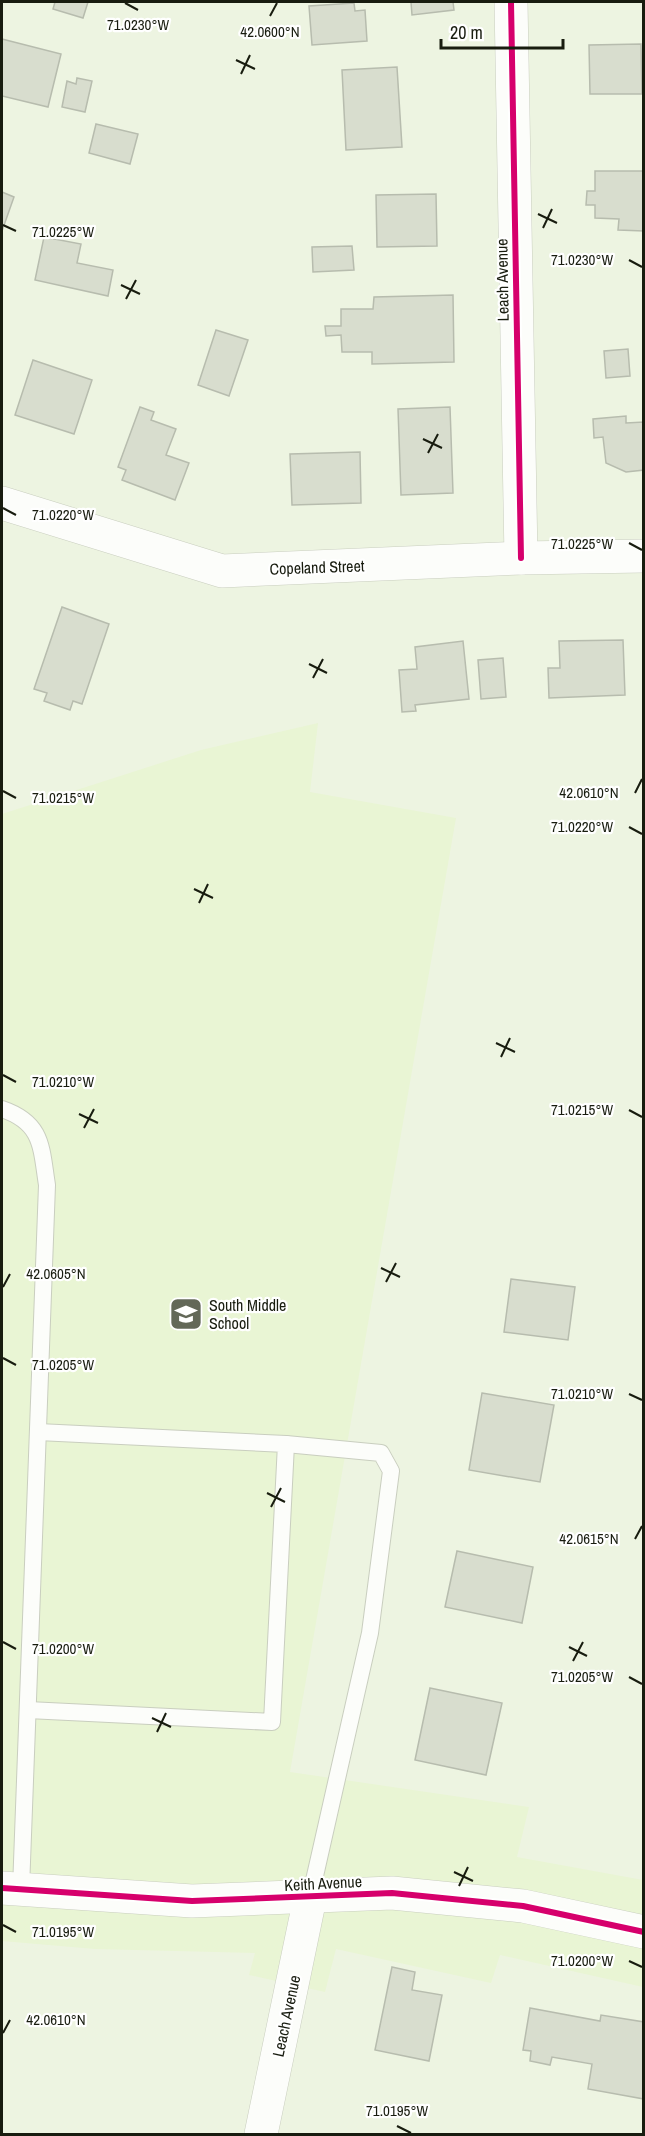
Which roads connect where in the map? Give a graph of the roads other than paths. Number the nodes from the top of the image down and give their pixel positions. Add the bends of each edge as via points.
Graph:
1 (510, 2) edge
2 (2, 503) edge
3 (644, 556) edge
4 (521, 558) junction
5 (2, 1110) edge
6 (38, 1432) junction
7 (286, 1444) junction
8 (28, 1710) junction
9 (11, 1888) edge
10 (310, 1898) junction
11 (644, 1932) edge
12 (261, 2134) edge

1 - 4 street, Leach Avenue
2 - 4 street, Copeland Street via 222,571
3 - 4 street, Copeland Street
5 - 6 lane via 18,1115 39,1137 47,1185
6 - 7 lane
6 - 8 lane
7 - 8 lane via 272,1722
7 - 10 lane via 381,1453 391,1471 370,1633
8 - 9 lane
9 - 10 street, Keith Avenue via 192,1901
10 - 11 street, Keith Avenue via 392,1893 523,1906
10 - 12 street, Leach Avenue

